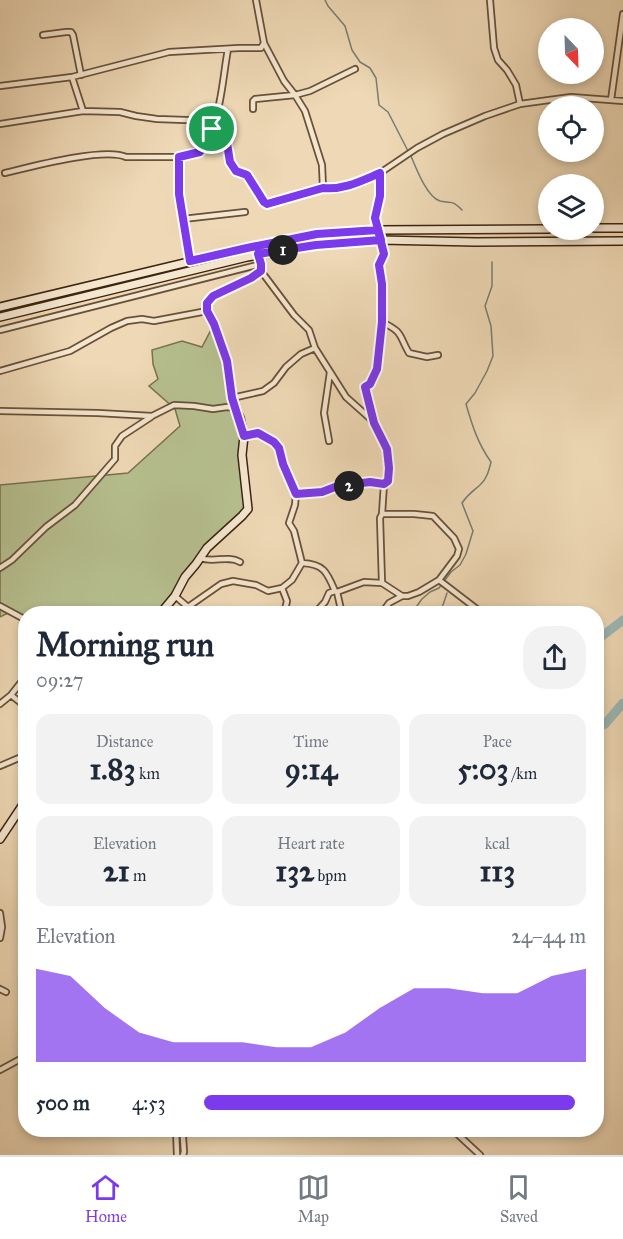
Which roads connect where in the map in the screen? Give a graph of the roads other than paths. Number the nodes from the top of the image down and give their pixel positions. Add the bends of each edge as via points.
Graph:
1 (256, 0) edge
2 (490, 0) edge
3 (623, 14) edge
4 (43, 35) dead end
5 (264, 44) junction
6 (228, 49) junction
7 (355, 69) dead end
8 (81, 75) junction
9 (72, 77) junction
10 (0, 86) edge
11 (295, 95) junction
12 (611, 100) junction
13 (623, 101) edge
14 (520, 104) junction
15 (253, 109) dead end
16 (83, 111) junction
17 (214, 121) junction
18 (0, 124) edge
19 (212, 129) junction
20 (179, 157) junction
21 (5, 173) dead end
22 (380, 173) junction
23 (323, 188) junction
24 (245, 212) dead end
25 (183, 219) junction
26 (604, 228) edge
27 (623, 228) edge
28 (538, 229) edge
29 (378, 230) junction
30 (381, 240) junction
31 (623, 241) edge
32 (258, 254) junction
33 (190, 261) junction
34 (261, 267) junction
35 (0, 307) edge
36 (207, 311) junction
37 (0, 317) edge
38 (382, 322) junction
39 (0, 330) edge
40 (315, 348) junction
41 (438, 355) dead end
42 (0, 371) edge
43 (330, 372) junction
44 (232, 398) junction
45 (235, 408) junction
46 (0, 411) edge
47 (152, 416) junction
48 (374, 423) junction
49 (244, 436) junction
50 (329, 441) dead end
51 (384, 484) junction
52 (296, 494) junction
53 (382, 514) junction
54 (200, 558) junction
55 (240, 562) dead end
56 (303, 563) junction
57 (0, 568) edge
58 (382, 582) junction
59 (442, 582) junction
60 (282, 588) junction
61 (336, 591) junction
62 (175, 596) junction
63 (402, 596) junction
64 (0, 606) edge
65 (167, 606) edge
66 (187, 606) edge
67 (189, 606) edge
68 (286, 606) edge
69 (321, 606) edge
70 (340, 606) edge
71 (386, 606) edge
72 (473, 606) edge
73 (18, 616) edge
74 (18, 686) edge
75 (11, 695) junction
76 (18, 701) edge
77 (0, 704) edge
78 (18, 758) edge
79 (0, 766) edge
80 (18, 812) edge
81 (0, 839) edge
82 (0, 913) edge
83 (0, 938) edge
84 (0, 989) edge
85 (6, 992) dead end
86 (18, 1060) edge
87 (0, 1070) edge
88 (176, 1137) edge
89 (183, 1137) edge
90 (461, 1137) edge
91 (177, 1155) edge
92 (183, 1155) edge
93 (480, 1155) edge

1 - 5 street
2 - 14 street via 494,48 516,85
3 - 12 street
4 - 8 street via 71,32
5 - 6 street via 261,48
5 - 11 street
6 - 8 street via 170,52
6 - 17 street
7 - 11 street
8 - 9 street
9 - 10 street
9 - 16 street
11 - 15 street via 255,99
11 - 23 street via 322,165
12 - 13 street
12 - 14 street via 571,97
14 - 22 street via 453,130
16 - 17 street
16 - 18 street
17 - 19 street
19 - 20 street via 200,152
19 - 23 street via 225,131 230,162 236,171 247,175 267,204
20 - 21 street via 126,158 103,154
20 - 25 street
22 - 23 street via 347,187
22 - 29 street via 375,218
24 - 25 street
25 - 33 street
26 - 27 main road
28 - 29 main road
29 - 30 street
29 - 33 main road via 317,234
30 - 31 main road
30 - 32 main road
30 - 38 street
32 - 34 main road
32 - 37 main road
33 - 35 main road
34 - 36 main road via 251,278 213,296
34 - 39 street
34 - 40 street via 309,330
36 - 42 street via 154,321 127,321 70,351
36 - 44 main road via 227,361
38 - 41 street via 402,336 409,353
38 - 48 street via 377,369 365,387
40 - 43 street
40 - 44 street via 286,367 263,391
43 - 48 street via 346,397
43 - 50 street via 324,414
44 - 45 main road
45 - 47 street via 174,405
45 - 49 main road
46 - 47 street
47 - 57 street via 122,436 115,446 115,459 75,505
48 - 51 street via 387,449 388,481
49 - 52 street via 258,433 274,442
49 - 54 main road via 242,455 248,509
51 - 52 street via 370,482
51 - 53 street
52 - 56 street via 289,523
53 - 58 street
53 - 59 street via 433,516 448,531 459,549
54 - 55 street via 232,558
54 - 62 main road
56 - 60 street
56 - 61 street via 315,564 328,573
58 - 61 street via 364,582
58 - 63 street
59 - 63 street
59 - 72 street
60 - 67 street via 268,591 233,581 221,584
60 - 68 street
61 - 69 street via 329,593
61 - 70 street
62 - 65 main road
62 - 66 street
63 - 71 street
64 - 73 street
74 - 75 street
75 - 76 street
75 - 77 street
78 - 79 street
80 - 81 main road
82 - 83 street
84 - 85 street
86 - 87 street
88 - 91 street
89 - 92 street
90 - 93 street

